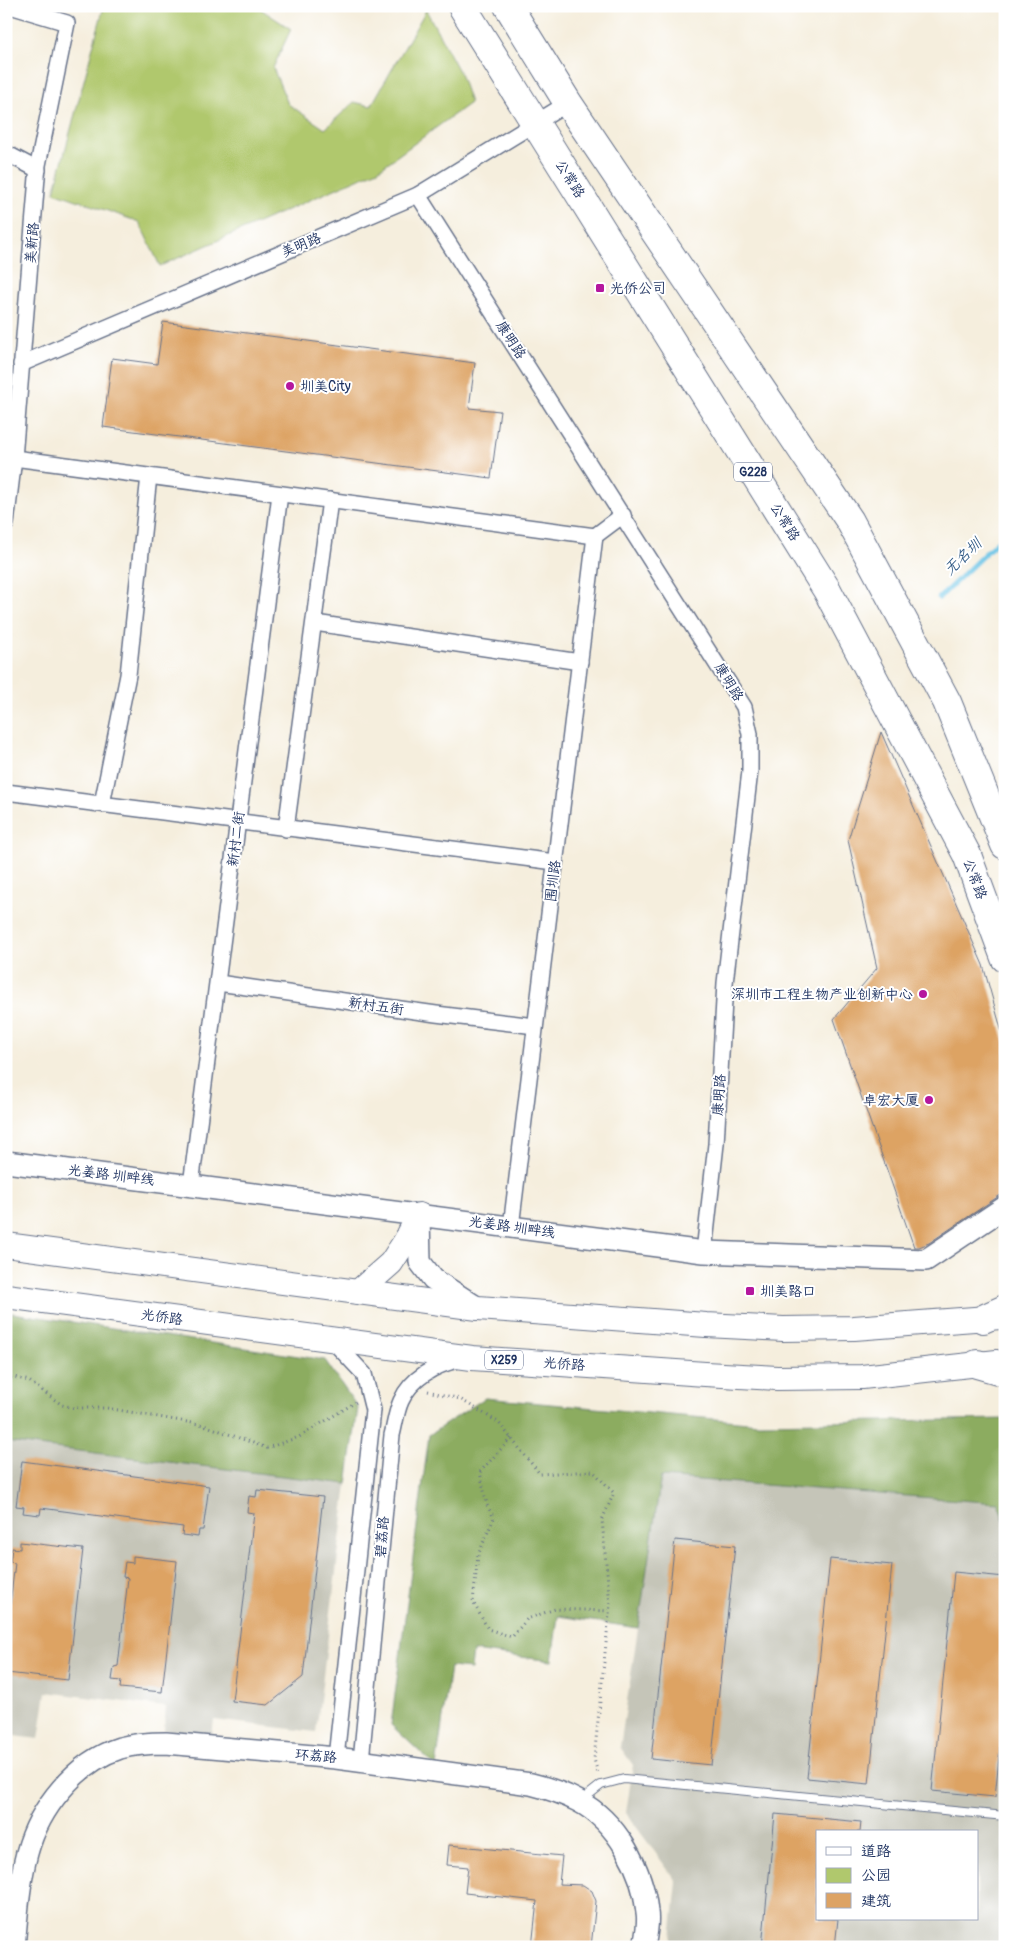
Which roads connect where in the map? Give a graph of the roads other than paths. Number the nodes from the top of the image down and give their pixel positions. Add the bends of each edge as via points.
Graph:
1 (10, 6) edge
2 (462, 6) edge
3 (508, 6) edge
4 (568, 103) junction
5 (535, 124) junction
6 (6, 153) edge
7 (38, 170) junction
8 (418, 195) junction
9 (21, 364) junction
10 (14, 458) junction
11 (148, 476) junction
12 (280, 494) junction
13 (330, 500) junction
14 (623, 514) junction
15 (6, 524) edge
16 (595, 536) junction
17 (314, 623) junction
18 (580, 662) junction
19 (6, 792) edge
20 (102, 804) junction
21 (239, 822) junction
22 (286, 829) junction
23 (1005, 845) edge
24 (555, 862) junction
25 (1005, 958) edge
26 (218, 983) junction
27 (535, 1026) junction
28 (6, 1162) edge
29 (191, 1185) junction
30 (1005, 1207) edge
31 (419, 1215) junction
32 (511, 1227) junction
33 (6, 1245) edge
34 (704, 1252) junction
35 (358, 1292) junction
36 (6, 1296) edge
37 (478, 1308) junction
38 (998, 1315) edge
39 (331, 1339) junction
40 (472, 1358) junction
41 (1005, 1361) edge
42 (977, 1364) junction
43 (1005, 1372) edge
44 (336, 1758) junction
45 (361, 1761) junction
46 (580, 1802) junction
47 (1005, 1816) edge
48 (14, 1947) edge
49 (644, 1947) edge

1 - 7 street, 美新路 via 67,23
2 - 5 highway, 公常路 / G228
3 - 4 highway
4 - 5 street, 美明路
4 - 23 highway via 850,520 947,702
5 - 8 street, 美明路
5 - 25 highway, 公常路 / G228 via 827,590 966,855
6 - 7 street
7 - 9 street, 美新路
8 - 9 street, 美明路
8 - 14 street, 康明路
9 - 10 street, 美新路
10 - 11 street
10 - 15 street, 美新路
11 - 12 street
11 - 20 street via 128,674
12 - 13 street
12 - 21 street, 新村二街
13 - 16 street
13 - 17 street
14 - 16 street
14 - 34 street, 康明路 via 734,688 744,707 750,734 750,771 726,983 716,1144
16 - 18 street, 围圳路
17 - 18 street
17 - 22 street
18 - 24 street, 围圳路
19 - 20 street
20 - 21 street
21 - 22 street
21 - 26 street, 新村二街
22 - 24 street
24 - 27 street, 围圳路
26 - 27 street, 新村五街
26 - 29 street, 新村二街
27 - 32 street, 围圳路
28 - 29 street, 光姜路 圳畔线
29 - 31 street, 光姜路 圳畔线
30 - 34 street, 光姜路 圳畔线 via 926,1260
31 - 32 street, 光姜路 圳畔线
31 - 35 main road via 390,1263
31 - 37 street via 420,1262 433,1279
32 - 34 street, 光姜路 圳畔线
33 - 35 main road
35 - 37 main road
36 - 39 main road, 光侨路 / X259
37 - 38 main road via 783,1329 854,1328
39 - 40 main road, 光侨路 / X259
39 - 44 street, 碧荔路 via 364,1374 373,1410
40 - 42 main road, 光侨路 / X259 via 777,1378 862,1376
40 - 45 street, 碧荔路 via 423,1373 401,1401 392,1435
41 - 42 main road, 光侨路 / X259
42 - 43 highway
44 - 45 street, 环荔路
44 - 48 street, 环荔路 via 166,1743 119,1749 100,1758 66,1785 37,1827 22,1876
45 - 46 street, 环荔路 via 531,1784
46 - 47 lane via 601,1785 624,1779
46 - 49 street, 环荔路 via 600,1817 633,1860 644,1888 648,1914

